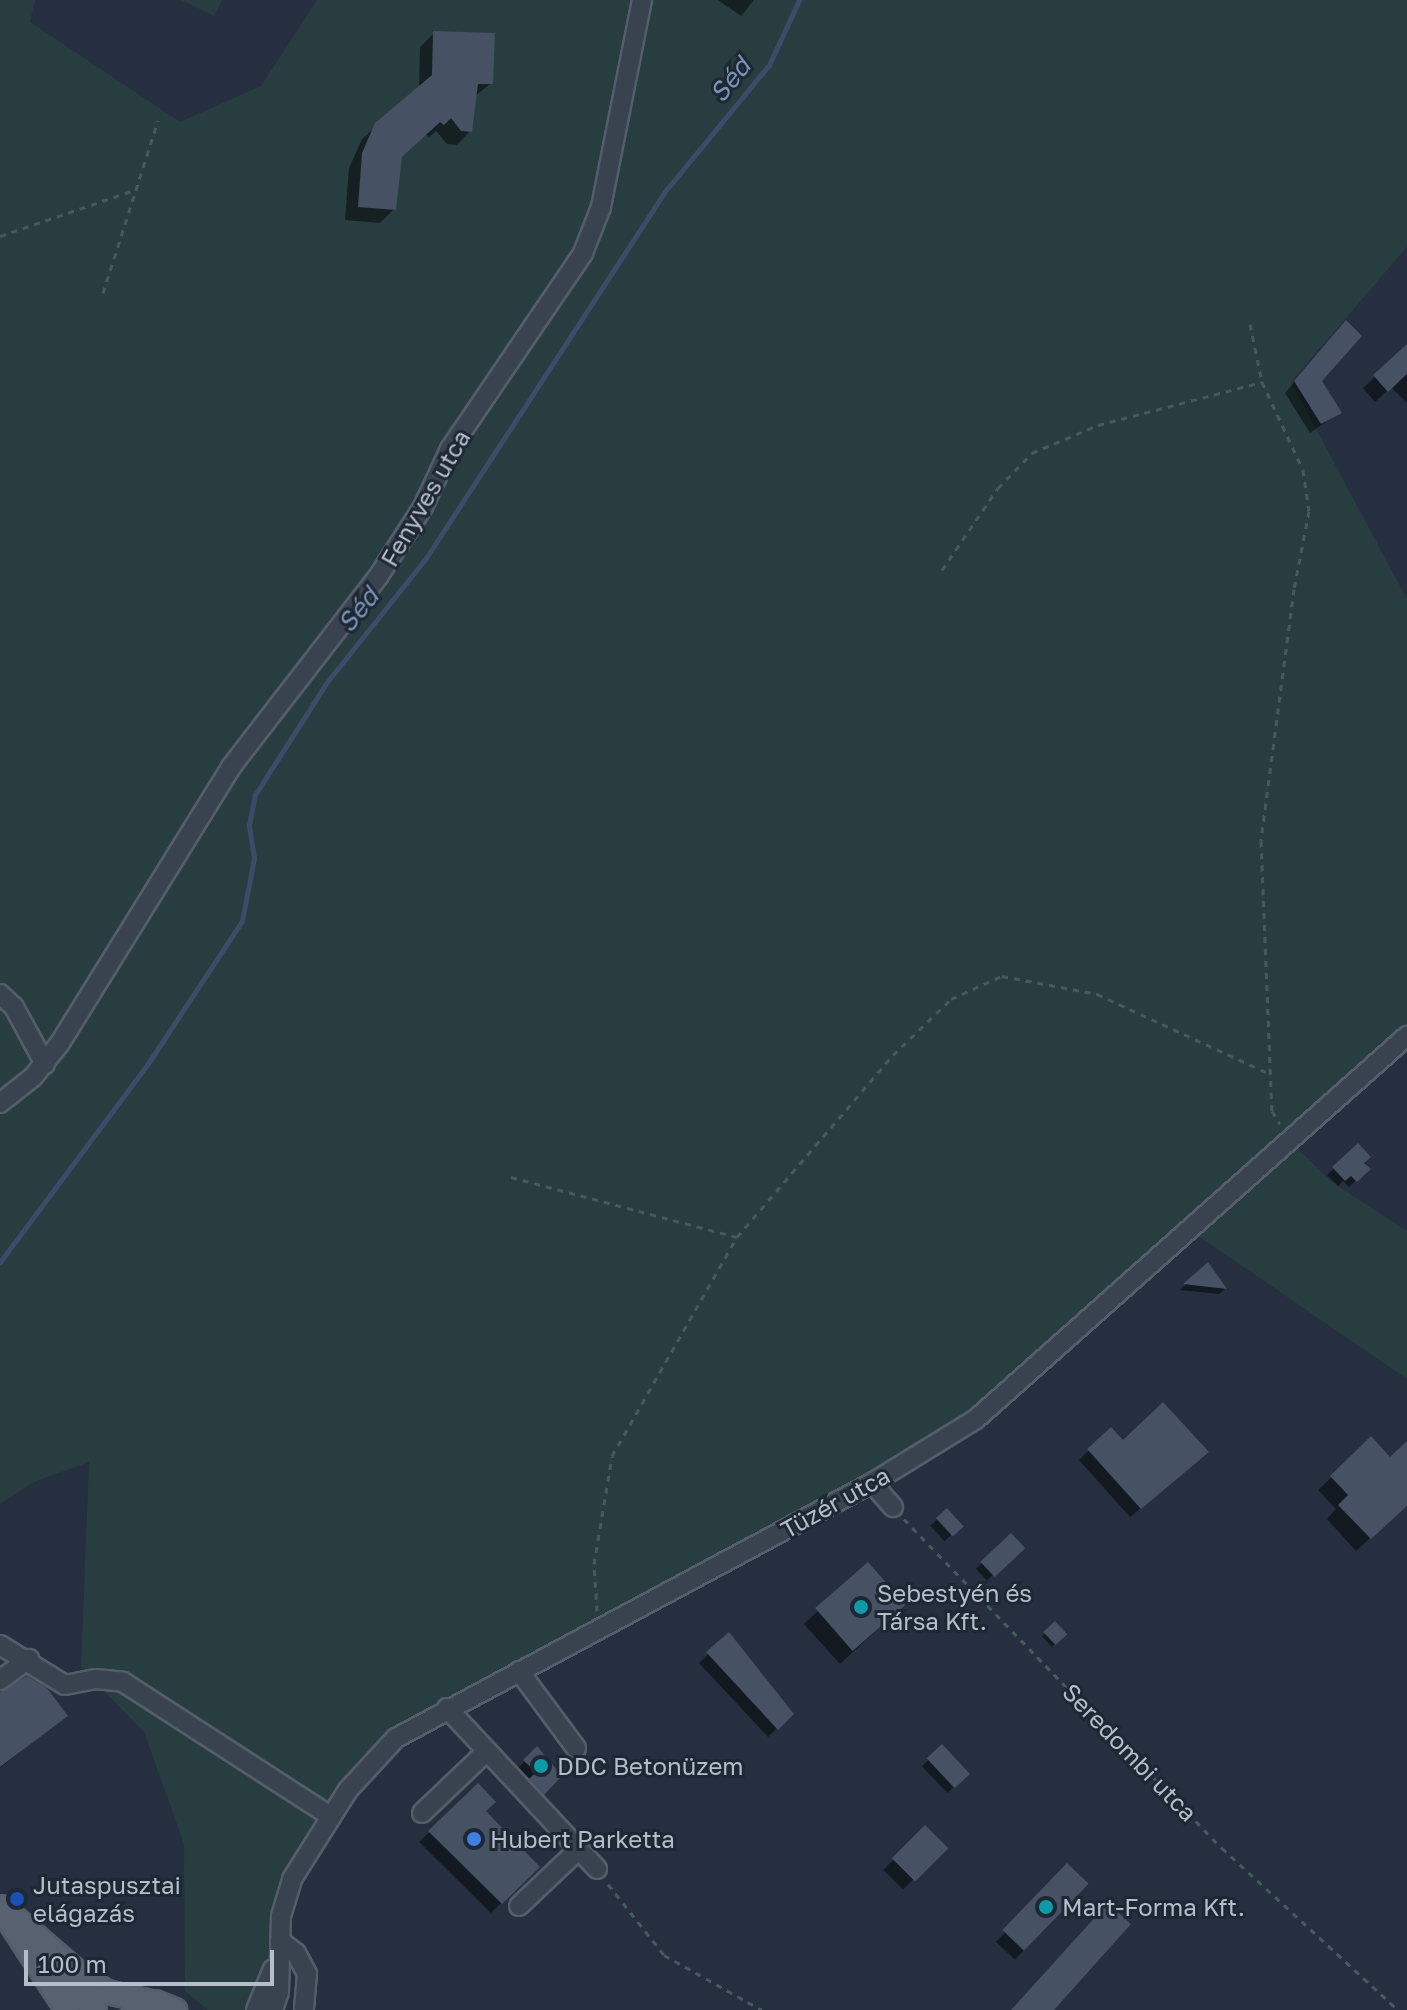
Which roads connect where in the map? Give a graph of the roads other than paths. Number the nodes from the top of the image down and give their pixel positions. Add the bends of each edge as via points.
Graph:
1 (642, 0) edge
2 (0, 994) edge
3 (1407, 1036) edge
4 (45, 1064) junction
5 (0, 1103) edge
6 (872, 1483) junction
7 (893, 1507) road end
8 (0, 1645) edge
9 (29, 1659) junction
10 (519, 1671) junction
11 (0, 1680) edge
12 (447, 1708) junction
13 (576, 1748) dead end
14 (485, 1753) junction
15 (422, 1813) dead end
16 (330, 1816) junction
17 (577, 1851) junction
18 (597, 1869) road end
19 (1, 1906) edge
20 (519, 1906) dead end
21 (280, 1942) junction
22 (147, 2001) junction
23 (67, 2010) edge
24 (95, 2010) edge
25 (125, 2010) edge
26 (175, 2010) edge
27 (256, 2010) edge
28 (273, 2010) edge
29 (304, 2010) edge

1 - 4 street, Fenyves utca via 601,207 583,253 450,449 423,507 378,577 231,767
2 - 4 street via 14,1007
3 - 6 street, Tüzér utca via 1018,1387
4 - 5 street, Fenyves utca
6 - 7 street
6 - 10 street, Tüzér utca
8 - 9 street
9 - 11 street
9 - 16 street via 65,1685 96,1679 123,1682
10 - 12 street, Tüzér utca
10 - 13 street
12 - 14 street
12 - 16 street, Tüzér utca via 396,1738
14 - 15 street
14 - 17 street
16 - 21 street, Tüzér utca via 285,1898
17 - 18 street
17 - 20 street
19 - 22 main road via 82,1976 107,1992
19 - 23 main road
19 - 24 main road
21 - 27 street, Tüzér utca
21 - 28 street, Tüzér utca via 279,1992
21 - 29 street via 296,1953 307,1974
22 - 25 main road
22 - 26 main road

